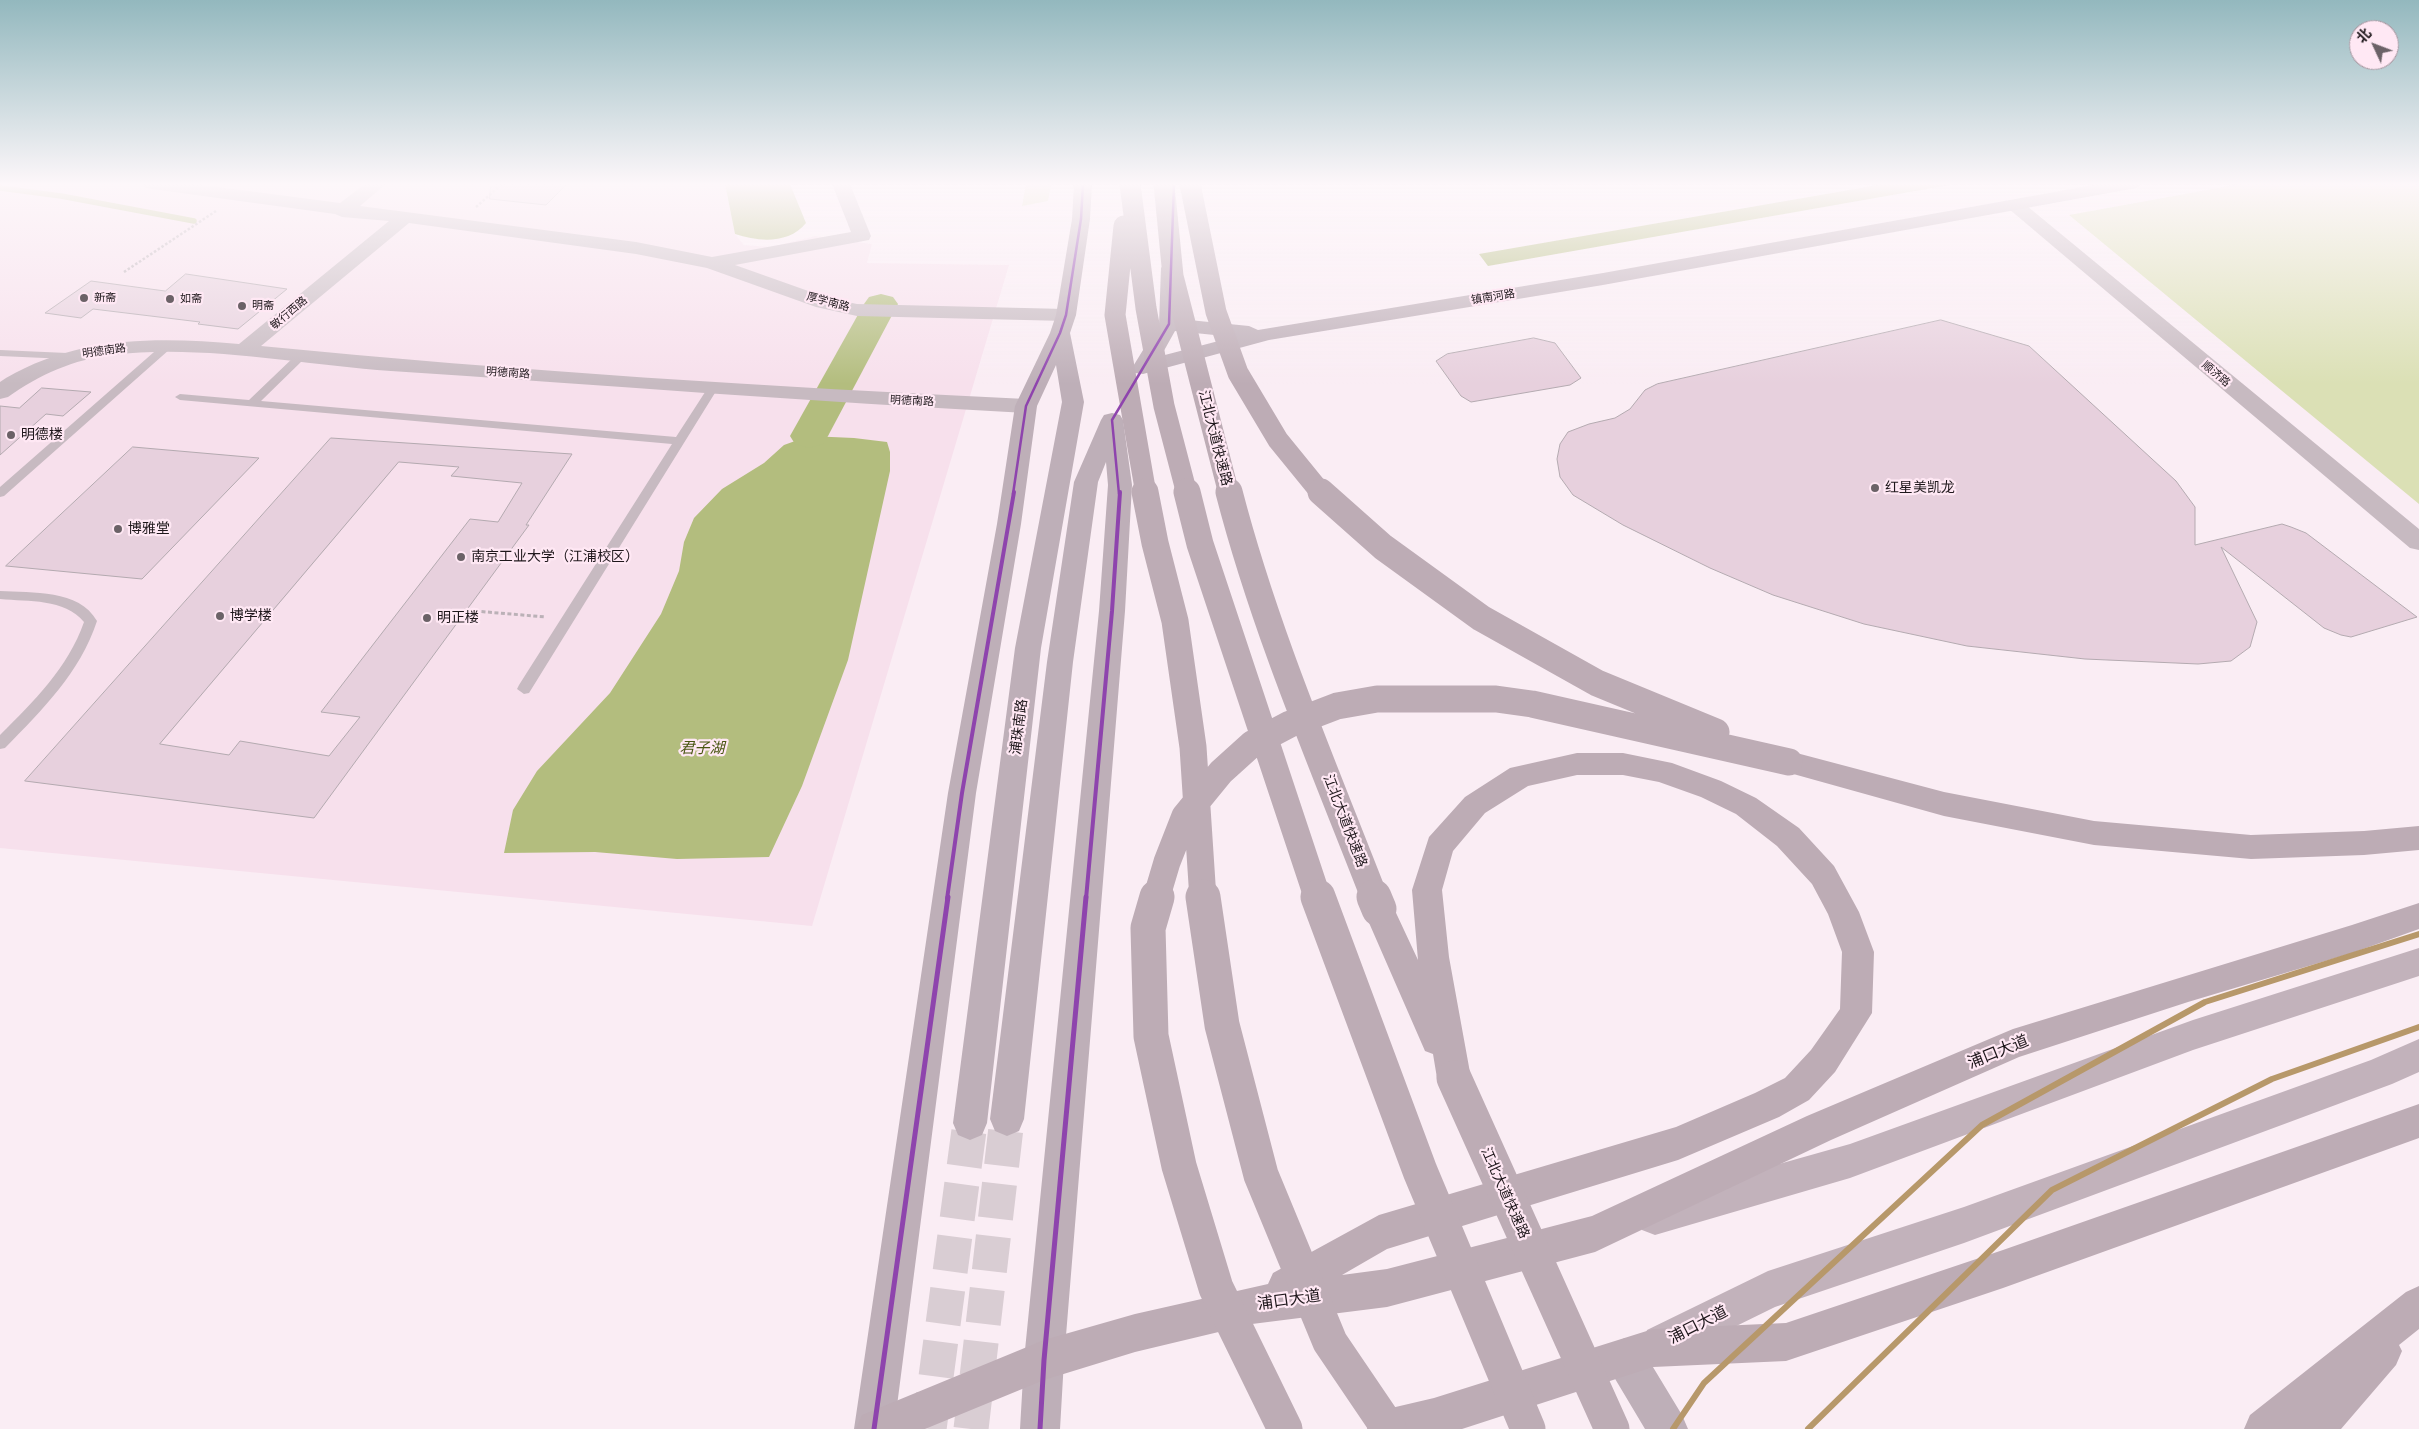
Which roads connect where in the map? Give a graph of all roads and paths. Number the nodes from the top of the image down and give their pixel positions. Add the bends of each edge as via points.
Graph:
1 (156, 251) edge
2 (364, 251) edge
3 (650, 251) edge
4 (780, 251) edge
5 (1076, 251) edge
6 (1122, 251) edge
7 (1138, 251) edge
8 (1171, 251) edge
9 (1172, 251) edge
10 (1203, 251) edge
11 (1761, 251) edge
12 (2070, 251) edge
13 (712, 263) junction
14 (124, 272) dead end
15 (1063, 324) junction
16 (1169, 324) junction
17 (1268, 334) junction
18 (166, 347) junction
19 (243, 351) junction
20 (0, 353) edge
21 (67, 356) junction
22 (300, 356) junction
23 (1143, 368) junction
24 (712, 388) junction
25 (0, 392) edge
26 (180, 397) dead end
27 (252, 403) junction
28 (1026, 406) junction
29 (1112, 420) junction
30 (680, 441) junction
31 (0, 492) edge
32 (2419, 542) edge
33 (0, 595) edge
34 (475, 611) dead end
35 (568, 618) junction
36 (524, 689) dead end
37 (0, 744) edge
38 (1789, 762) junction
39 (2419, 838) edge
40 (2419, 916) edge
41 (2419, 962) edge
42 (2419, 1055) edge
43 (1454, 1078) junction
44 (1007, 1119) tunnel mouth
45 (2419, 1121) edge
46 (970, 1123) tunnel mouth
47 (1595, 1234) junction
48 (1252, 1305) junction
49 (2419, 1307) edge
50 (1639, 1353) junction
51 (1044, 1360) junction
52 (875, 1429) edge
53 (1040, 1429) edge
54 (1284, 1429) edge
55 (1388, 1429) edge
56 (1528, 1429) edge
57 (1612, 1429) edge
58 (1668, 1429) edge
59 (2264, 1429) edge
60 (2314, 1429) edge

1 - 14 path
2 - 19 street, 敏行西路
3 - 13 street, 厚学南路
4 - 13 street
5 - 15 street, 浦珠南路
6 - 55 highway, bridge via 1115,315 1126,394 1151,524 1175,621 1192,747 1204,912 1222,1025 1261,1175 1330,1342
7 - 56 highway, bridge via 1164,406 1200,544 1326,922 1420,1171
8 - 43 highway, 江北大道快速路, bridge via 1173,276 1241,538 1282,657 1379,909
9 - 16 street
10 - 38 highway, bridge via 1216,312 1238,374 1278,440 1322,494 1383,547 1490,622 1597,683
11 - 17 street, 镇南河路
12 - 32 street, 顺济路
13 - 15 street, 厚学南路 via 823,303 857,310
15 - 28 street, 浦珠南路
15 - 46 street, 浦珠南路 via 1073,402 1028,648
16 - 17 street
16 - 23 street
17 - 23 street
18 - 19 street, 明德南路
18 - 21 street, 明德南路 via 124,347
18 - 31 lane
19 - 22 street, 明德南路
20 - 21 lane
21 - 25 street, 明德南路
22 - 24 street, 明德南路
22 - 27 lane
23 - 29 street
24 - 28 street, 明德南路
24 - 30 lane
26 - 27 lane
27 - 30 lane
28 - 52 street, 浦珠南路 via 962,793
29 - 44 street via 1086,482 1060,662
29 - 51 street via 1120,485 1112,611
30 - 35 lane
33 - 37 lane via 60,601 85,612 91,622 87,637 68,668
34 - 35 path
35 - 36 lane
38 - 39 highway via 1944,804 2094,832 2252,847
38 - 54 highway, bridge via 1532,704 1496,699 1378,699 1337,706 1290,724 1252,744 1221,772 1185,816 1167,862 1148,928 1151,1036 1179,1166 1216,1288
40 - 47 highway, 浦口大道 via 2013,1044 1819,1128
41 - 47 main road, 浦口大道 via 2193,1035 1850,1161
42 - 50 main road, 浦口大道 via 2380,1073 1964,1225 1768,1290
43 - 48 highway via 1433,957 1428,890 1440,846 1475,805 1520,776 1577,764 1623,764 1662,771 1746,806 1788,837 1823,875 1843,912 1858,952 1856,1012 1823,1061 1797,1089 1678,1143 1379,1233
43 - 57 highway, 江北大道快速路, bridge
45 - 50 highway, 浦口大道 via 2003,1269 1786,1342
47 - 48 highway, 浦口大道 via 1387,1288
48 - 51 highway, 浦口大道 via 1135,1333
49 - 59 highway
49 - 60 highway
50 - 55 highway, 浦口大道 via 1434,1418
50 - 58 street
51 - 52 highway, 浦口大道
51 - 53 street

